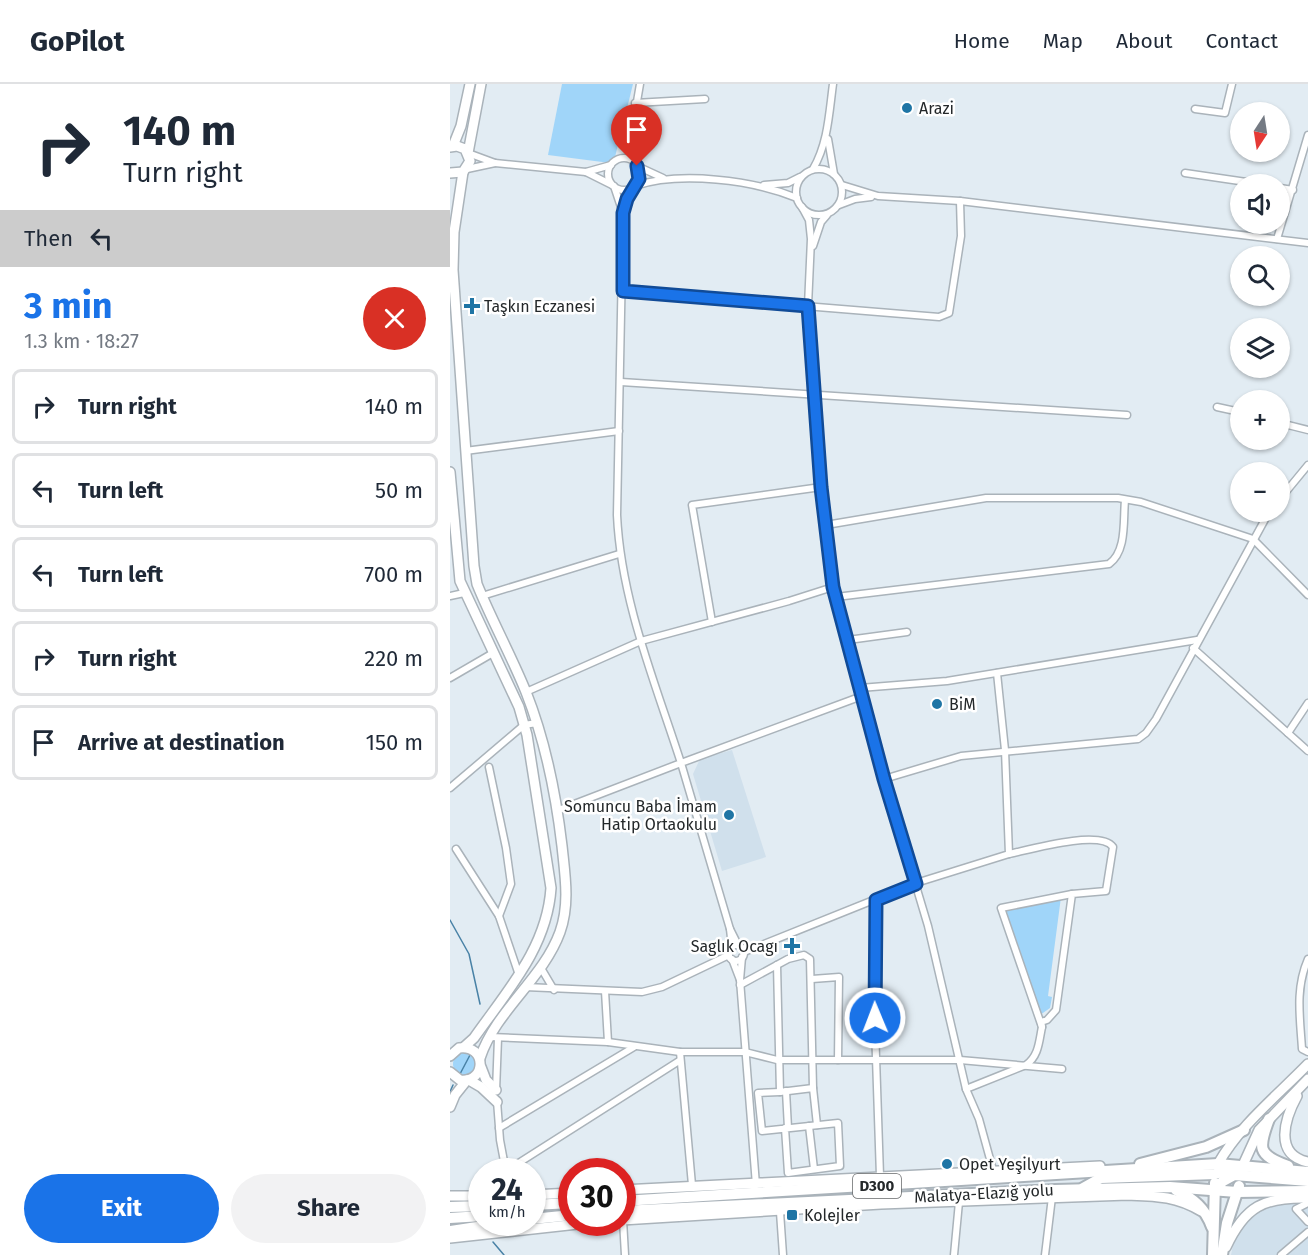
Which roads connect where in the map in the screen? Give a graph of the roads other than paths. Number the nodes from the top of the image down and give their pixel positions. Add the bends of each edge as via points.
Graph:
1 (470, 84) edge
2 (481, 84) edge
3 (640, 84) edge
4 (832, 84) edge
5 (1232, 84) edge
6 (705, 99) dead end
7 (635, 103) junction
8 (1195, 109) dead end
9 (827, 133) junction
10 (1308, 135) edge
11 (630, 142) junction
12 (451, 147) edge
13 (468, 153) junction
14 (615, 162) junction
15 (495, 163) junction
16 (636, 165) junction
17 (813, 170) junction
18 (465, 171) junction
19 (586, 172) junction
20 (1185, 172) dead end
21 (450, 173) edge
22 (834, 174) junction
23 (802, 176) junction
24 (664, 178) junction
25 (1230, 179) edge
26 (752, 185) junction
27 (842, 185) junction
28 (613, 186) junction
29 (634, 186) junction
30 (1290, 190) edge
31 (1293, 190) junction
32 (878, 196) junction
33 (797, 198) junction
34 (960, 201) junction
35 (838, 206) junction
36 (802, 207) junction
37 (623, 213) junction
38 (829, 213) junction
39 (1277, 239) junction
40 (1308, 243) edge
41 (810, 255) junction
42 (623, 291) junction
43 (808, 306) junction
44 (621, 382) junction
45 (813, 393) junction
46 (1217, 407) dead end
47 (1230, 410) edge
48 (1127, 415) dead end
49 (1290, 426) edge
50 (1308, 430) edge
51 (619, 431) junction
52 (465, 451) junction
53 (466, 465) junction
54 (1308, 465) edge
55 (450, 471) edge
56 (821, 487) junction
57 (1290, 487) edge
58 (1125, 500) junction
59 (1263, 522) edge
60 (826, 525) junction
61 (1253, 539) junction
62 (619, 554) junction
63 (833, 587) junction
64 (464, 593) junction
65 (1308, 595) edge
66 (450, 596) edge
67 (482, 596) junction
68 (836, 597) junction
69 (712, 622) junction
70 (907, 632) dead end
71 (641, 640) junction
72 (848, 640) junction
73 (1197, 640) junction
74 (1193, 648) junction
75 (493, 653) junction
76 (997, 673) junction
77 (450, 678) edge
78 (526, 692) junction
79 (861, 692) junction
80 (1308, 703) edge
81 (537, 723) junction
82 (524, 725) junction
83 (1288, 733) junction
84 (1005, 750) junction
85 (1308, 751) edge
86 (681, 763) junction
87 (489, 766) dead end
88 (884, 779) junction
89 (450, 788) edge
90 (556, 811) junction
91 (456, 849) dead end
92 (1008, 855) junction
93 (916, 884) junction
94 (1072, 894) junction
95 (876, 900) junction
96 (499, 915) junction
97 (735, 946) junction
98 (743, 955) junction
99 (731, 957) junction
100 (1308, 959) edge
101 (777, 965) junction
102 (542, 968) junction
103 (519, 975) junction
104 (812, 979) junction
105 (740, 983) junction
106 (525, 987) junction
107 (554, 990) junction
108 (605, 991) junction
109 (1042, 1027) junction
110 (494, 1037) junction
111 (608, 1042) junction
112 (458, 1047) edge
113 (635, 1047) junction
114 (680, 1052) junction
115 (745, 1052) junction
116 (1308, 1052) edge
117 (450, 1056) edge
118 (777, 1060) junction
119 (811, 1060) junction
120 (838, 1060) junction
121 (877, 1060) junction
122 (960, 1060) junction
123 (680, 1061) junction
124 (481, 1062) junction
125 (1308, 1064) edge
126 (1026, 1065) junction
127 (1062, 1069) dead end
128 (450, 1072) edge
129 (468, 1080) junction
130 (1305, 1083) edge
131 (813, 1088) junction
132 (966, 1089) junction
133 (496, 1090) junction
134 (783, 1091) junction
135 (497, 1102) junction
136 (450, 1107) edge
137 (1269, 1119) junction
138 (817, 1125) junction
139 (808, 1126) junction
140 (499, 1128) junction
141 (786, 1128) junction
142 (1245, 1130) junction
143 (504, 1158) edge
144 (527, 1158) edge
145 (1308, 1162) edge
146 (1100, 1166) joint
147 (1132, 1168) junction
148 (814, 1169) junction
149 (1213, 1169) junction
150 (993, 1170) junction
151 (1244, 1172) junction
152 (1308, 1172) edge
153 (880, 1176) junction
154 (1308, 1181) edge
155 (692, 1185) junction
156 (756, 1185) junction
157 (1170, 1187) junction
158 (636, 1189) edge
159 (1081, 1189) junction
160 (1215, 1190) junction
161 (1269, 1191) junction
162 (1308, 1191) edge
163 (991, 1192) junction
164 (1242, 1192) junction
165 (450, 1196) edge
166 (468, 1196) edge
167 (1052, 1197) junction
168 (1295, 1197) junction
169 (1308, 1198) edge
170 (657, 1199) junction
171 (636, 1200) edge
172 (959, 1202) junction
173 (1308, 1203) edge
174 (548, 1204) edge
175 (558, 1204) edge
176 (881, 1204) junction
177 (468, 1206) edge
178 (450, 1207) edge
179 (636, 1210) edge
180 (780, 1212) junction
181 (1208, 1216) junction
182 (468, 1217) edge
183 (450, 1218) edge
184 (636, 1219) edge
185 (1308, 1222) edge
186 (558, 1226) edge
187 (468, 1228) edge
188 (450, 1231) edge
189 (1214, 1232) junction
190 (1308, 1232) edge
191 (624, 1236) edge
192 (450, 1238) edge
193 (625, 1255) edge
194 (783, 1255) edge
195 (954, 1255) edge
196 (1045, 1255) edge
197 (1213, 1255) edge
198 (1222, 1255) edge
199 (1281, 1255) edge

1 - 12 main road via 461,126
2 - 13 main road
3 - 7 street
4 - 9 street
5 - 8 street via 1226,113
6 - 7 street
7 - 11 street
9 - 17 street
9 - 22 street
10 - 31 street
11 - 14 street
11 - 16 street
12 - 13 main road via 462,147
13 - 15 street
13 - 18 main road via 470,161
14 - 16 street via 625,159
14 - 19 street
14 - 28 street via 608,176
15 - 18 street
15 - 19 street
16 - 24 street
16 - 29 street via 639,179
17 - 22 street
17 - 23 street
18 - 21 main road
18 - 52 main road via 454,232 453,270
19 - 28 street
20 - 25 street
22 - 27 street
23 - 26 street via 788,183
23 - 33 street
24 - 26 street
24 - 29 street
26 - 33 street
27 - 32 street
27 - 35 street
28 - 29 street via 623,190
28 - 37 street
29 - 37 street
30 - 31 street
31 - 39 street
32 - 34 street
32 - 35 street
33 - 36 street
34 - 39 street
34 - 43 street via 961,236 949,313 939,317
35 - 38 street
36 - 38 street via 815,215
36 - 41 street via 809,220
37 - 42 street
38 - 41 street via 821,222
39 - 40 street
41 - 43 street
42 - 43 street
42 - 44 street
43 - 45 street
44 - 45 street
44 - 51 street
45 - 48 street
45 - 56 street
46 - 47 street
49 - 50 street
51 - 52 street
51 - 62 street
52 - 53 main road
53 - 55 main road
53 - 67 main road via 474,566
54 - 57 street
55 - 64 main road via 457,565
56 - 60 street
56 - 69 street via 692,505
58 - 60 street via 986,498
58 - 61 street
58 - 68 street via 1121,549 1109,564
59 - 61 street
60 - 63 street
61 - 65 street
61 - 73 street
62 - 67 street
62 - 71 street
63 - 68 street
63 - 69 street
64 - 66 street
64 - 75 main road
67 - 78 main road
68 - 72 street
69 - 71 street
70 - 72 street
71 - 78 street
71 - 86 street
72 - 79 street
73 - 74 street
73 - 76 street
74 - 83 street
74 - 84 street via 1156,719 1138,739
75 - 77 street
75 - 82 main road
76 - 79 street
76 - 84 street
78 - 81 main road
79 - 86 street
79 - 88 street
80 - 83 street
81 - 82 street
81 - 90 main road
82 - 89 street
82 - 103 main road via 552,888 541,937
83 - 85 street
84 - 88 street via 961,756
84 - 92 street
86 - 90 street
86 - 97 street
87 - 96 street via 511,884
88 - 93 street
90 - 102 main road via 567,904 560,932
91 - 96 street
92 - 93 street
92 - 94 street via 1075,841 1109,842 1113,847 1106,891
93 - 95 street
93 - 122 street
94 - 109 street via 1056,1010 1041,1022
94 - 109 street via 1002,908
95 - 98 street
95 - 121 street
96 - 103 street
97 - 98 street
97 - 99 street
98 - 99 street
98 - 105 street
99 - 105 street
99 - 108 street via 662,987 642,992
100 - 116 street via 1300,976 1298,1001 1302,1049
101 - 104 street via 804,955 810,959
101 - 105 street via 747,984
101 - 118 street
102 - 106 main road
102 - 107 street
103 - 112 main road via 474,1038
104 - 119 street
104 - 120 street via 839,977
105 - 115 street
106 - 107 street
106 - 110 main road
107 - 108 street
108 - 111 street
109 - 126 street via 1034,1059
110 - 111 street
110 - 124 main road
110 - 133 street
111 - 113 street
112 - 117 main road
112 - 124 main road via 474,1050
113 - 114 street
113 - 140 street
114 - 115 street
114 - 123 street
115 - 118 street
115 - 156 street
118 - 119 street
118 - 134 street
119 - 120 street
119 - 131 street
120 - 121 street
121 - 122 street
121 - 153 street
122 - 126 street
122 - 132 street
123 - 144 street
123 - 155 street
124 - 129 main road via 477,1075
124 - 133 main road via 486,1080
125 - 142 main road
126 - 127 street
126 - 132 street
128 - 129 main road via 456,1078
129 - 135 main road
129 - 136 main road
130 - 137 main road
130 - 145 main road via 1288,1112 1284,1130 1289,1150 1299,1160
131 - 134 street
131 - 138 street
132 - 150 street
133 - 135 street
134 - 141 street
134 - 141 street via 758,1093 762,1131
135 - 140 street
137 - 151 main road via 1259,1130
137 - 152 highway via 1260,1141 1262,1151 1270,1160
138 - 139 street
138 - 148 street via 838,1124 840,1166
139 - 141 street
139 - 148 street
140 - 143 street
141 - 148 street via 788,1173
142 - 147 highway via 1206,1147
142 - 149 main road
146 - 147 highway
146 - 150 main road
147 - 149 highway, Malatya-Elazığ yolu / D300
147 - 170 highway, Malatya-Elazığ yolu / D300
149 - 151 highway, D300
149 - 159 highway via 1101,1178
149 - 160 highway
150 - 153 main road
151 - 152 highway, D300
151 - 154 highway
151 - 160 highway via 1228,1177
151 - 164 highway
153 - 156 main road
155 - 156 main road
155 - 158 main road
156 - 170 main road
157 - 159 highway, Malatya-Elazığ yolu / D300
157 - 160 highway, Malatya-Elazığ yolu / D300
157 - 181 highway via 1196,1201
159 - 163 highway, Malatya-Elazığ yolu / D300
160 - 164 highway, Malatya-Elazığ yolu / D300
160 - 189 highway
161 - 162 highway, D300
161 - 164 highway, D300
161 - 168 highway
163 - 176 main road
163 - 179 highway, Malatya-Elazığ yolu / D300
164 - 198 highway via 1227,1223
165 - 166 main road
167 - 172 main road
167 - 181 main road via 1167,1196
167 - 196 street
168 - 169 main road
168 - 198 main road via 1271,1200 1240,1219
170 - 171 highway, Malatya-Elazığ yolu / D300
172 - 176 main road
172 - 195 street
173 - 185 street via 1296,1209
174 - 175 highway
176 - 180 main road
177 - 178 highway
180 - 184 main road
180 - 194 street
181 - 189 highway
182 - 183 highway
186 - 192 main road
187 - 188 highway
189 - 197 highway
190 - 199 street
191 - 193 street

